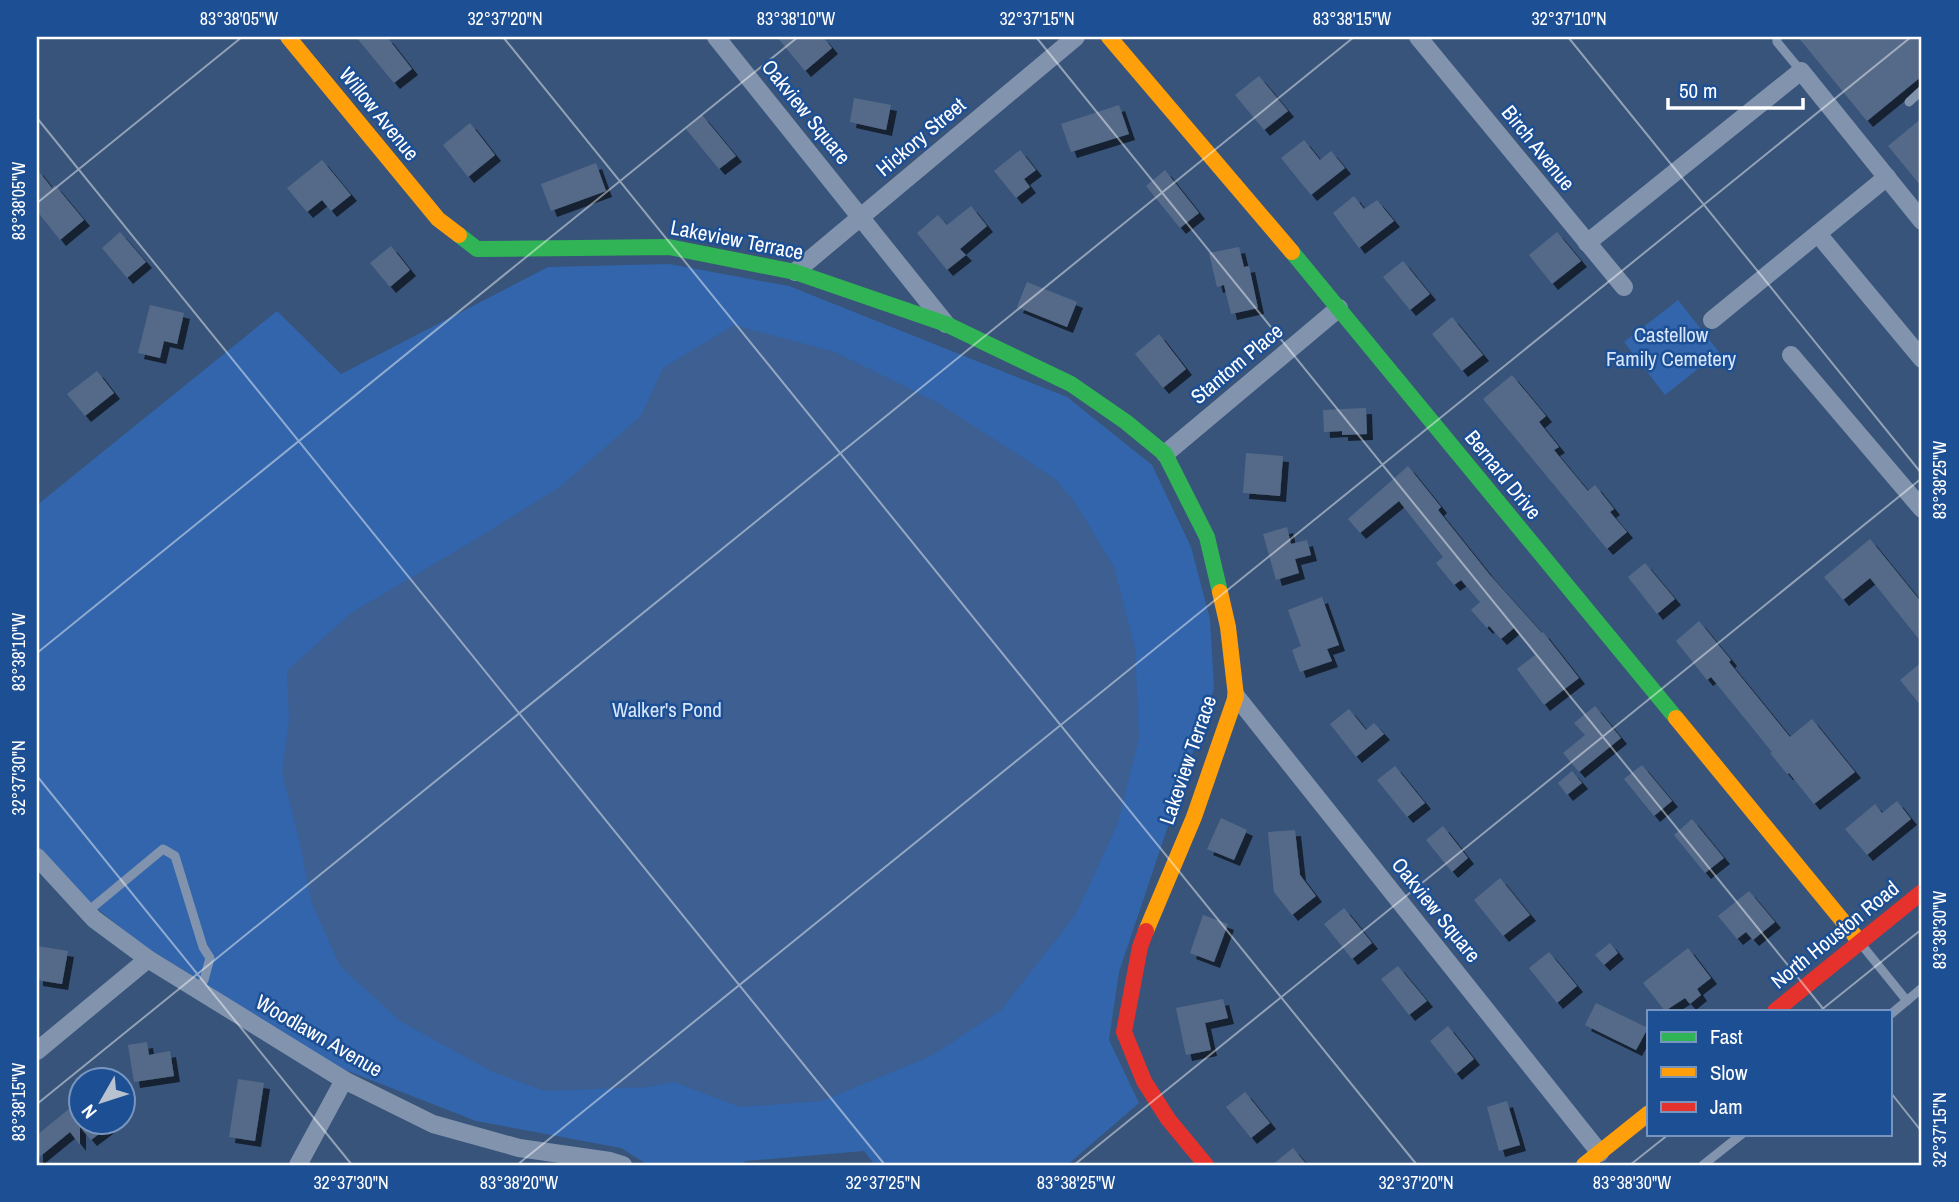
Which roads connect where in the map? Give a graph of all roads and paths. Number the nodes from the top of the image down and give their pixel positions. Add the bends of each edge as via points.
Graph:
1 (288, 37) edge
2 (716, 37) edge
3 (1076, 37) edge
4 (1109, 37) edge
5 (1418, 37) edge
6 (1777, 37) edge
7 (1801, 71) junction
8 (1922, 90) edge
9 (1909, 102) dead end
10 (1887, 177) junction
11 (861, 216) junction
12 (438, 219) joint
13 (1922, 221) edge
14 (1818, 234) junction
15 (1587, 243) junction
16 (795, 272) junction
17 (1623, 287) dead end
18 (1339, 309) junction
19 (1712, 320) dead end
20 (946, 324) junction
21 (1791, 355) dead end
22 (1922, 359) edge
23 (1165, 454) junction
24 (1922, 509) edge
25 (1236, 696) junction
26 (37, 858) edge
27 (1922, 892) edge
28 (86, 912) junction
29 (1860, 942) junction
30 (148, 959) junction
31 (1922, 988) edge
32 (198, 990) junction
33 (1907, 1000) junction
34 (1776, 1010) edge
35 (1892, 1013) edge
36 (37, 1051) edge
37 (344, 1080) junction
38 (1647, 1115) edge
39 (1739, 1136) edge
40 (1603, 1156) junction
41 (298, 1165) edge
42 (623, 1165) edge
43 (1206, 1165) edge
44 (1584, 1165) edge
45 (1703, 1165) edge

1 - 12 street, Willow Avenue
2 - 11 street, Oakview Square
3 - 11 street, Hickory Street
4 - 18 street, Bernard Drive
5 - 15 street, Birch Avenue
6 - 7 lane
7 - 10 street
7 - 15 street
8 - 9 lane
10 - 13 street
10 - 14 street
11 - 16 street, Hickory Street
11 - 20 street, Lakeview Terrace
12 - 16 street, Lakeview Terrace via 477,249 669,247
14 - 19 street
14 - 22 street
15 - 17 street, Birch Avenue
16 - 20 street, Lakeview Terrace
18 - 23 street, Stantom Place
18 - 29 street, Bernard Drive
20 - 23 street, Lakeview Terrace via 1071,384
21 - 24 street
23 - 25 street, Lakeview Terrace via 1207,537 1228,627
25 - 40 street, Oakview Square
25 - 43 street, Lakeview Terrace via 1194,817 1140,947 1124,1032 1144,1081
26 - 28 street, Woodlawn Avenue
27 - 29 street, North Houston Road
28 - 30 street, Woodlawn Avenue
28 - 32 lane via 163,849 175,856 209,958
29 - 33 lane
29 - 34 street, North Houston Road
30 - 32 street, Woodlawn Avenue
30 - 36 street
31 - 33 lane
32 - 37 street, Woodlawn Avenue
33 - 35 lane
37 - 41 street
37 - 42 street, Woodlawn Avenue via 433,1124 519,1148
38 - 40 street
39 - 45 lane
40 - 44 street

